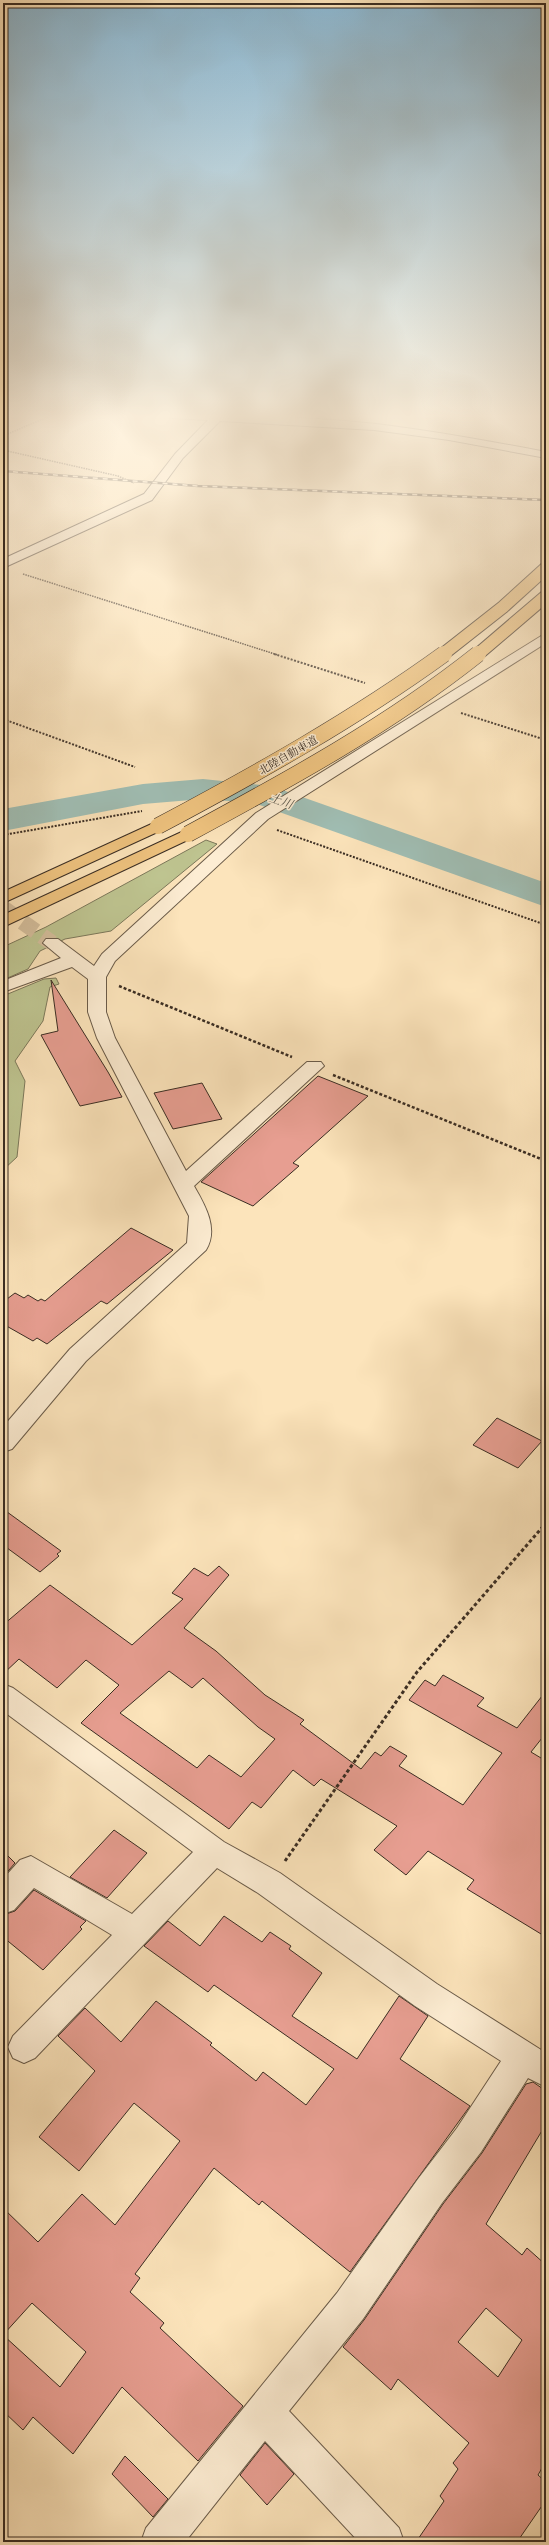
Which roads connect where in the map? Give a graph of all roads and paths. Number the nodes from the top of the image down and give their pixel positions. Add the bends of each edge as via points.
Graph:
1 (71, 534) edge
2 (3, 564) edge
3 (546, 568) edge
4 (18, 573) dead end
5 (546, 596) edge
6 (546, 638) edge
7 (370, 684) dead end
8 (438, 706) junction
9 (3, 720) edge
10 (546, 740) edge
11 (135, 767) dead end
12 (259, 819) junction
13 (96, 856) junction
14 (123, 866) junction
15 (3, 894) edge
16 (3, 898) edge
17 (3, 922) edge
18 (546, 925) edge
19 (3, 931) edge
20 (52, 943) tunnel mouth
21 (75, 959) junction
22 (97, 978) junction
23 (3, 987) edge
24 (314, 1066) dead end
25 (184, 1184) junction
26 (3, 1443) edge
27 (546, 1523) edge
28 (3, 1696) edge
29 (214, 1851) junction
30 (269, 1883) junction
31 (3, 1900) edge
32 (135, 1932) junction
33 (24, 2047) dead end
34 (534, 2064) edge
35 (264, 2412) junction
36 (160, 2542) edge
37 (386, 2542) edge

1 - 2 street
3 - 13 highway, 北陸自動車道, bridge via 478,627 395,688 291,753 158,826
4 - 7 path
5 - 14 highway, 北陸自動車道, bridge via 464,664 374,727 284,782
6 - 8 street
8 - 10 path
8 - 12 street
9 - 11 path
12 - 18 path
12 - 22 street via 108,958
13 - 15 highway
13 - 16 highway, 北陸自動車道
14 - 17 highway, 北陸自動車道
14 - 19 highway
20 - 21 street
21 - 22 street
21 - 23 street
22 - 25 street via 97,1012 106,1038
24 - 25 street
25 - 26 street via 200,1216 198,1245 78,1355
27 - 30 path via 417,1672 329,1801
28 - 29 street
29 - 30 street
29 - 32 street
30 - 34 street via 420,1990
31 - 32 street via 31,1870
32 - 33 street
34 - 35 street via 469,2140 350,2306
35 - 36 street
35 - 37 street

